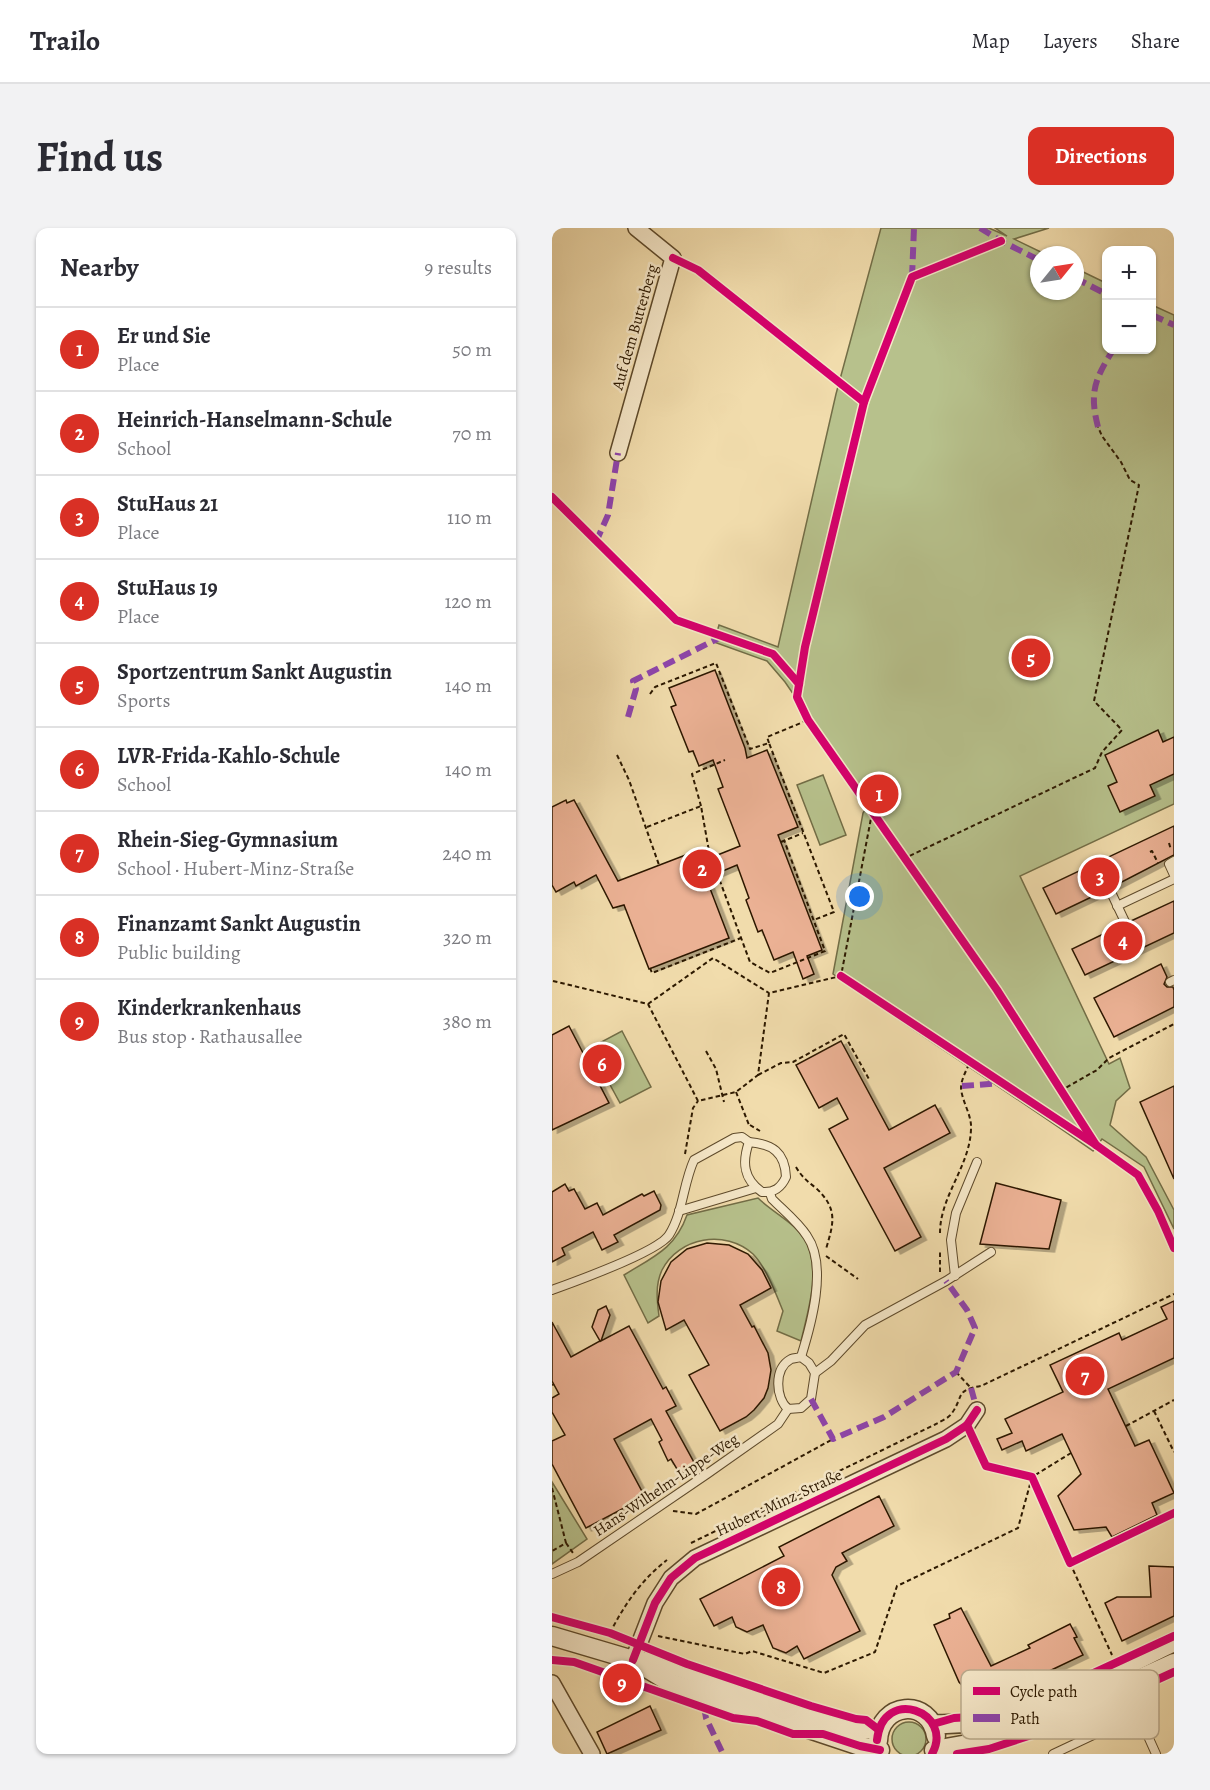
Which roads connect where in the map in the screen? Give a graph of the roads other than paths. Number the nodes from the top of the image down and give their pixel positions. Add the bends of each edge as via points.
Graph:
1 (636, 228) edge
2 (618, 453) dead end
3 (1168, 864) edge
4 (1174, 877) edge
5 (1109, 888) dead end
6 (1117, 906) junction
7 (1126, 924) dead end
8 (746, 1140) junction
9 (977, 1162) dead end
10 (756, 1188) junction
11 (770, 1192) junction
12 (679, 1210) junction
13 (990, 1252) dead end
14 (955, 1276) junction
15 (552, 1290) edge
16 (801, 1357) junction
17 (815, 1373) junction
18 (789, 1409) junction
19 (977, 1410) dead end
20 (552, 1574) edge
21 (552, 1636) edge
22 (1174, 1642) edge
23 (633, 1660) junction
24 (1174, 1663) edge
25 (1132, 1670) edge
26 (1148, 1670) edge
27 (552, 1683) edge
28 (933, 1724) junction
29 (961, 1724) edge
30 (879, 1730) junction
31 (991, 1739) edge
32 (1085, 1739) edge
33 (1149, 1739) edge
34 (881, 1752) edge
35 (933, 1752) edge
36 (592, 1754) edge
37 (1053, 1754) edge
38 (1156, 1754) edge

1 - 2 street, Auf dem Butterberg via 673,258
3 - 4 lane
4 - 6 lane
5 - 6 lane
6 - 7 lane
8 - 10 lane via 744,1164
8 - 11 lane via 769,1145 783,1160 786,1177 778,1189
8 - 12 lane via 734,1138 694,1160
9 - 14 lane via 956,1213 951,1240
10 - 11 lane
10 - 12 lane
11 - 16 lane via 772,1199 809,1237 818,1268 817,1290
12 - 15 lane via 668,1237 641,1254
13 - 14 lane
14 - 17 lane via 865,1325
16 - 17 lane
16 - 18 lane via 790,1359 781,1369 778,1391
17 - 18 lane, Hans-Wilhelm-Lippe-Weg via 811,1399 801,1408
18 - 20 lane, Hans-Wilhelm-Lippe-Weg via 778,1424 578,1562
19 - 23 street, Hubert-Minz-Straße via 967,1425 946,1439 695,1558 671,1578 655,1603
21 - 23 street
22 - 25 street
23 - 30 street via 678,1667 827,1719
23 - 34 street via 671,1683
24 - 26 street
27 - 36 street
28 - 29 street
28 - 30 street via 921,1713 905,1709 889,1715
28 - 35 street
30 - 34 street
31 - 35 street
32 - 37 lane
33 - 38 lane

